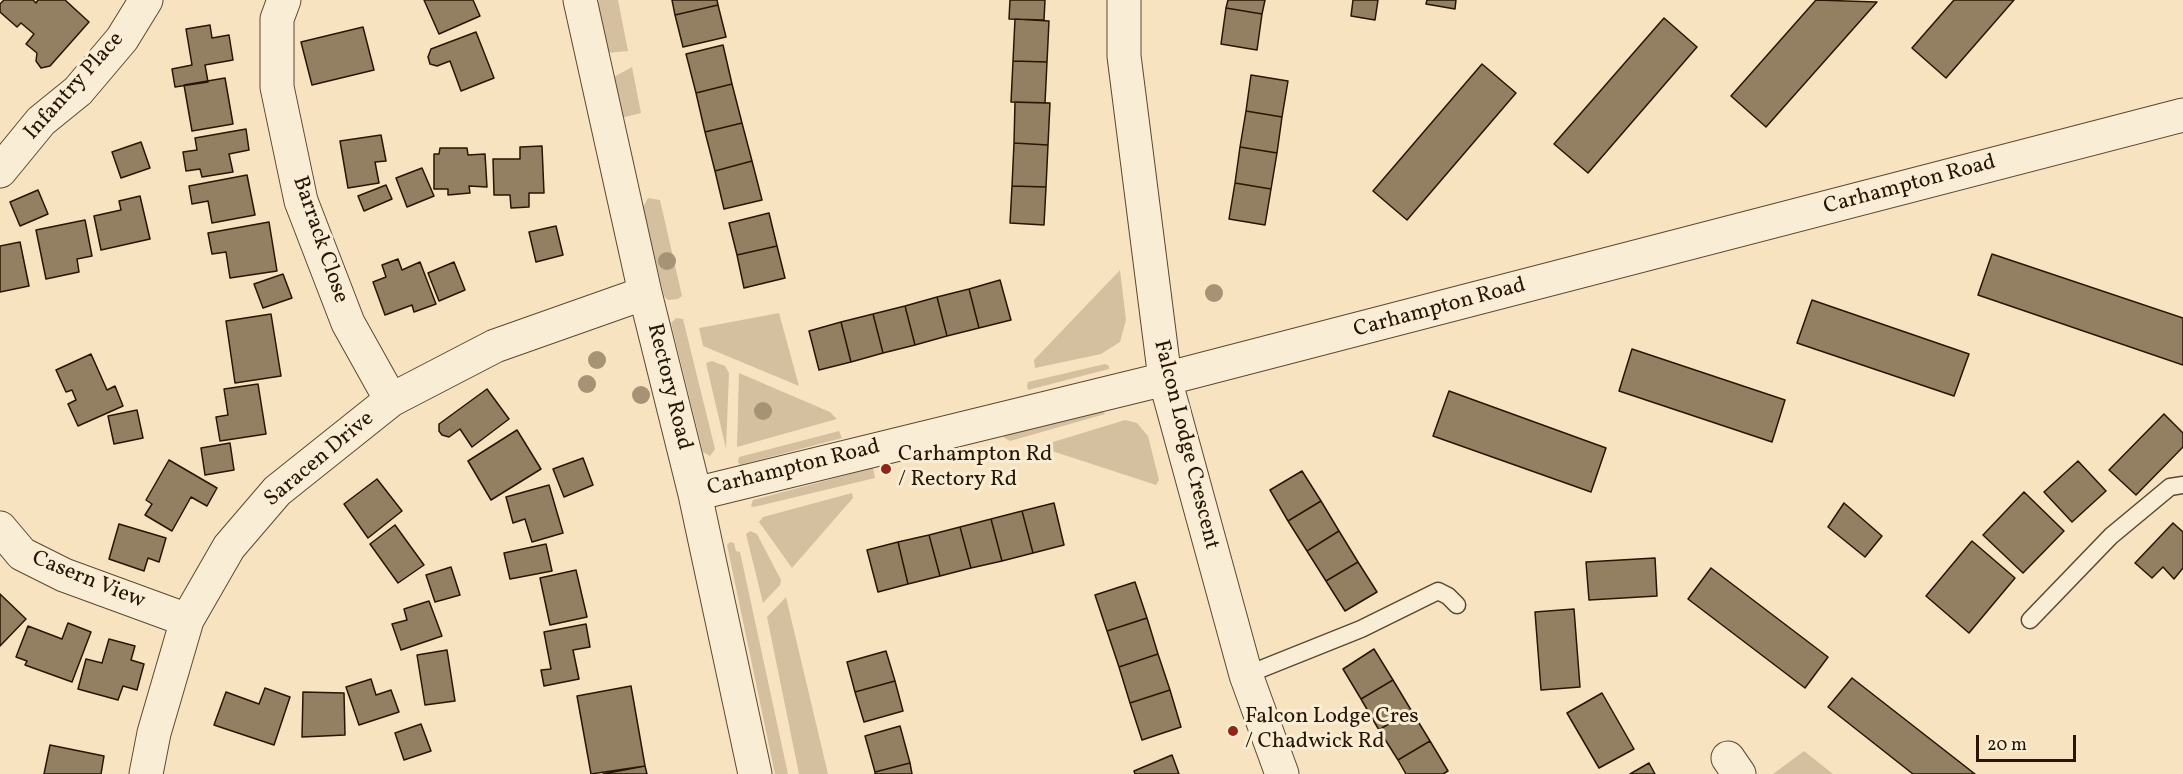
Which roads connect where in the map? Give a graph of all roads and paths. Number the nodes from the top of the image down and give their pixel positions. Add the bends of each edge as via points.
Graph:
1 (146, 0) edge
2 (284, 0) edge
3 (580, 0) edge
4 (1124, 0) edge
5 (2183, 115) edge
6 (0, 171) edge
7 (645, 293) junction
8 (1165, 379) junction
9 (391, 400) junction
10 (2183, 484) edge
11 (695, 494) junction
12 (0, 528) edge
13 (1457, 605) dead end
14 (187, 620) junction
15 (2030, 620) dead end
16 (1246, 675) junction
17 (146, 774) edge
18 (755, 774) edge
19 (1282, 774) edge

1 - 6 street, Infantry Place via 122,39 78,92 40,121
2 - 9 street, Barrack Close via 277,19 277,87 301,201 348,323
3 - 7 street, Rectory Road
4 - 8 street, Falcon Lodge Crescent via 1124,56
5 - 8 street, Carhampton Road
7 - 9 street, Saracen Drive via 495,346
7 - 11 street, Rectory Road
8 - 11 street, Carhampton Road
8 - 16 street, Falcon Lodge Crescent
9 - 14 street, Saracen Drive via 277,492 229,547
10 - 15 lane via 2170,487 2111,536
11 - 18 street, Rectory Road
12 - 14 street, Casern View via 22,554 53,570
13 - 16 lane via 1438,591 1361,629
14 - 17 street, Saracen Drive
16 - 19 street, Falcon Lodge Crescent

